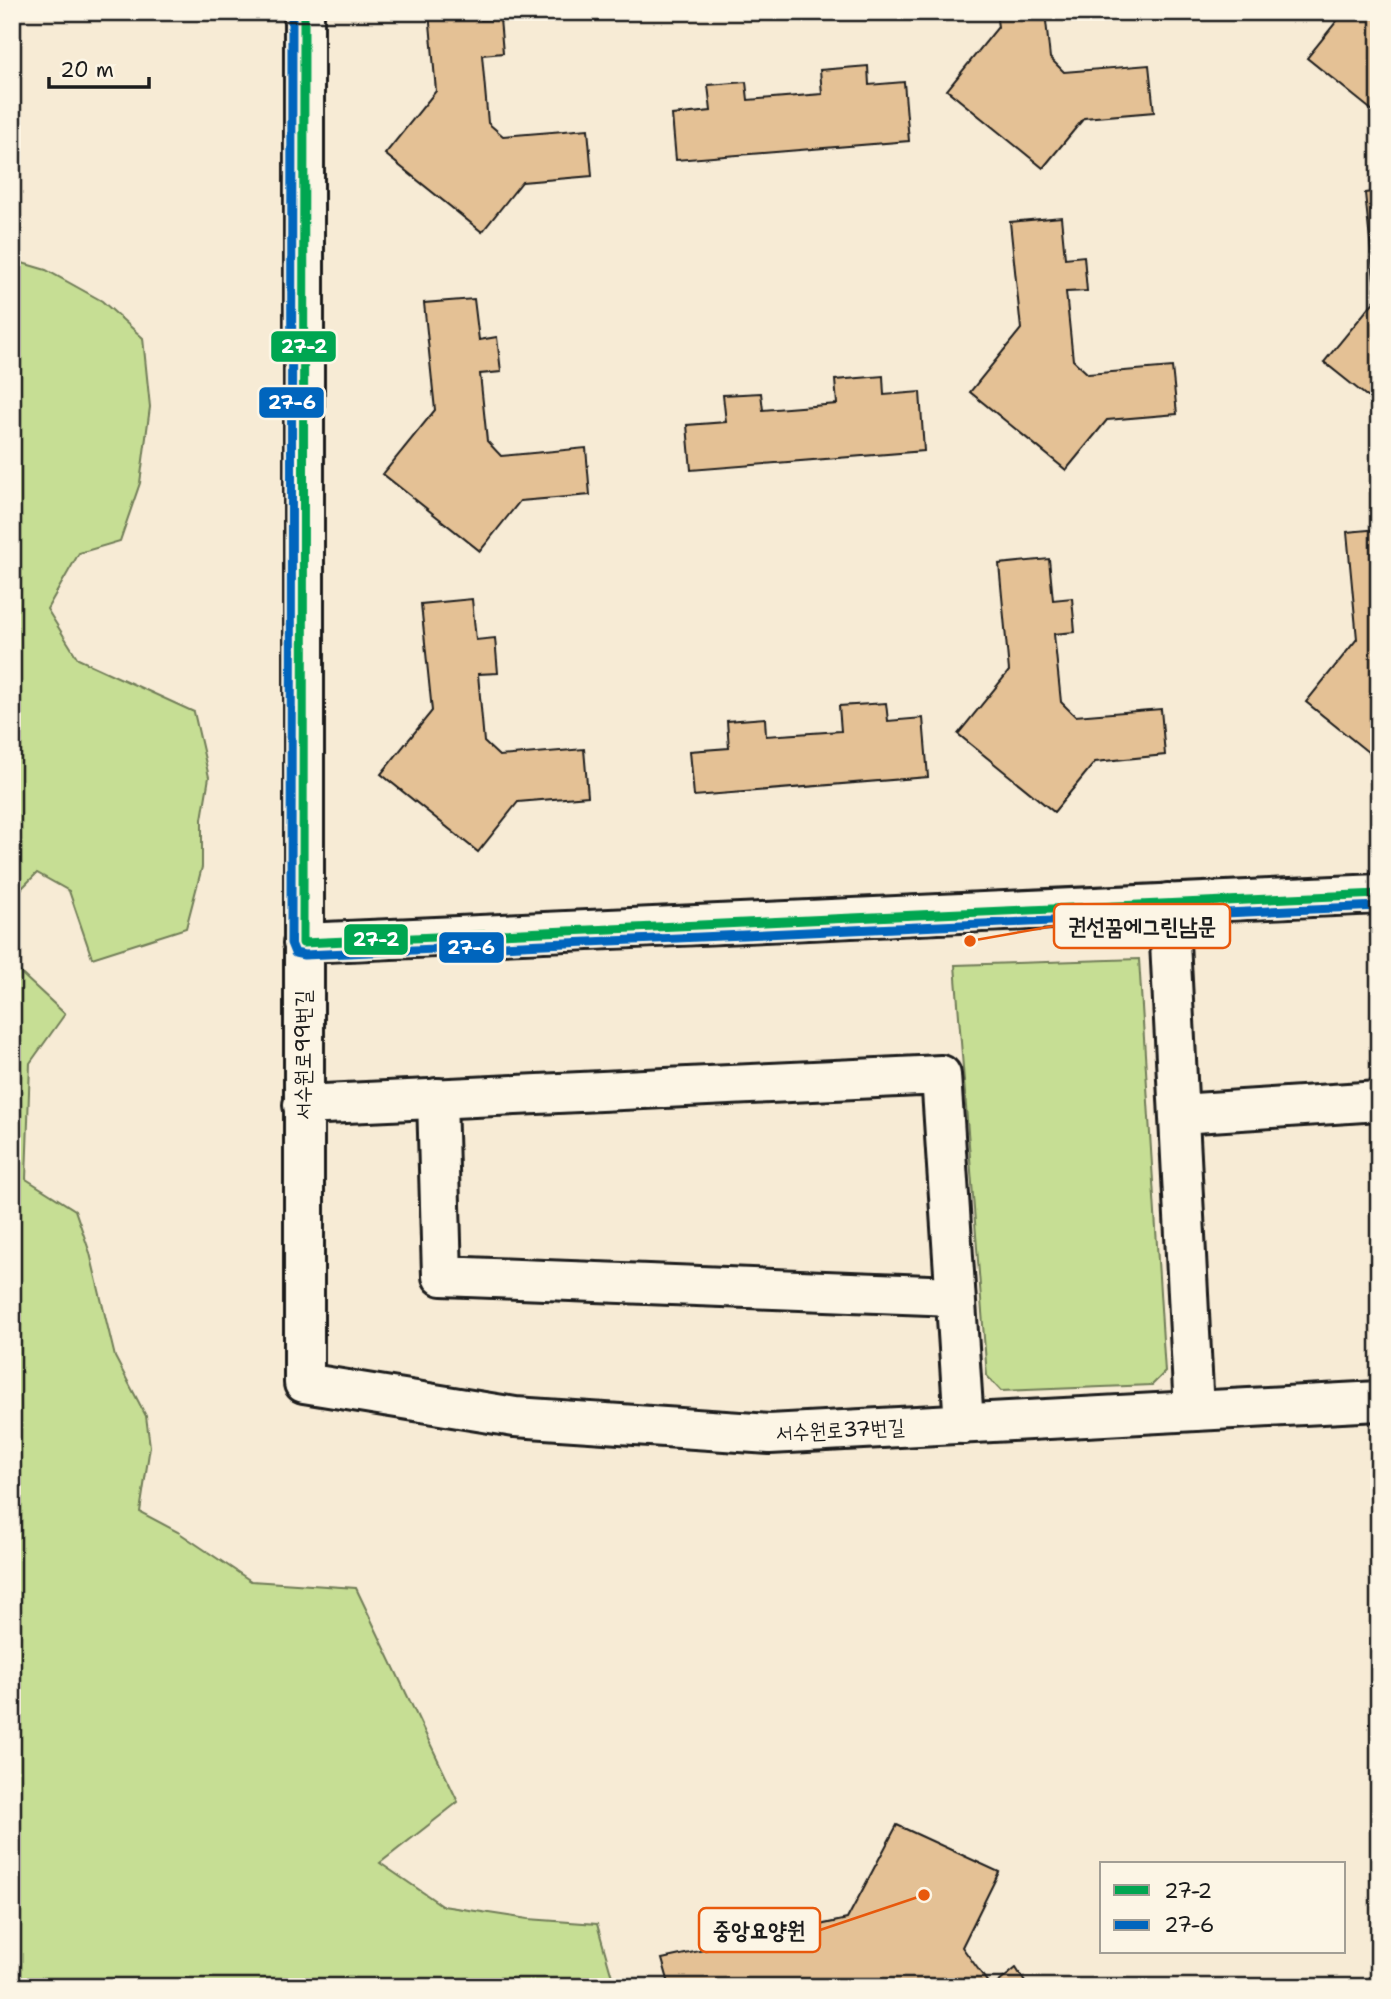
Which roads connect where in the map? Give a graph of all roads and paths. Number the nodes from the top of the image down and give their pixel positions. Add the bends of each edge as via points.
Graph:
1 (304, 12) edge
2 (1379, 894) edge
3 (1168, 903) junction
4 (303, 943) junction
5 (437, 1098) junction
6 (1379, 1101) edge
7 (303, 1105) junction
8 (1179, 1114) junction
9 (955, 1296) junction
10 (304, 1383) joint
11 (1379, 1401) edge
12 (1194, 1411) junction
13 (964, 1424) junction

1 - 4 street, 서수원로99번길
2 - 3 street
3 - 4 street
3 - 8 street
4 - 7 street, 서수원로99번길
5 - 7 street
5 - 9 street via 442,1276
5 - 9 street via 941,1075
6 - 8 street
7 - 10 street, 서수원로99번길
8 - 12 street
9 - 13 street
10 - 13 street, 서수원로37번길 via 515,1417 770,1434
11 - 12 street, 서수원로37번길
12 - 13 street, 서수원로37번길

